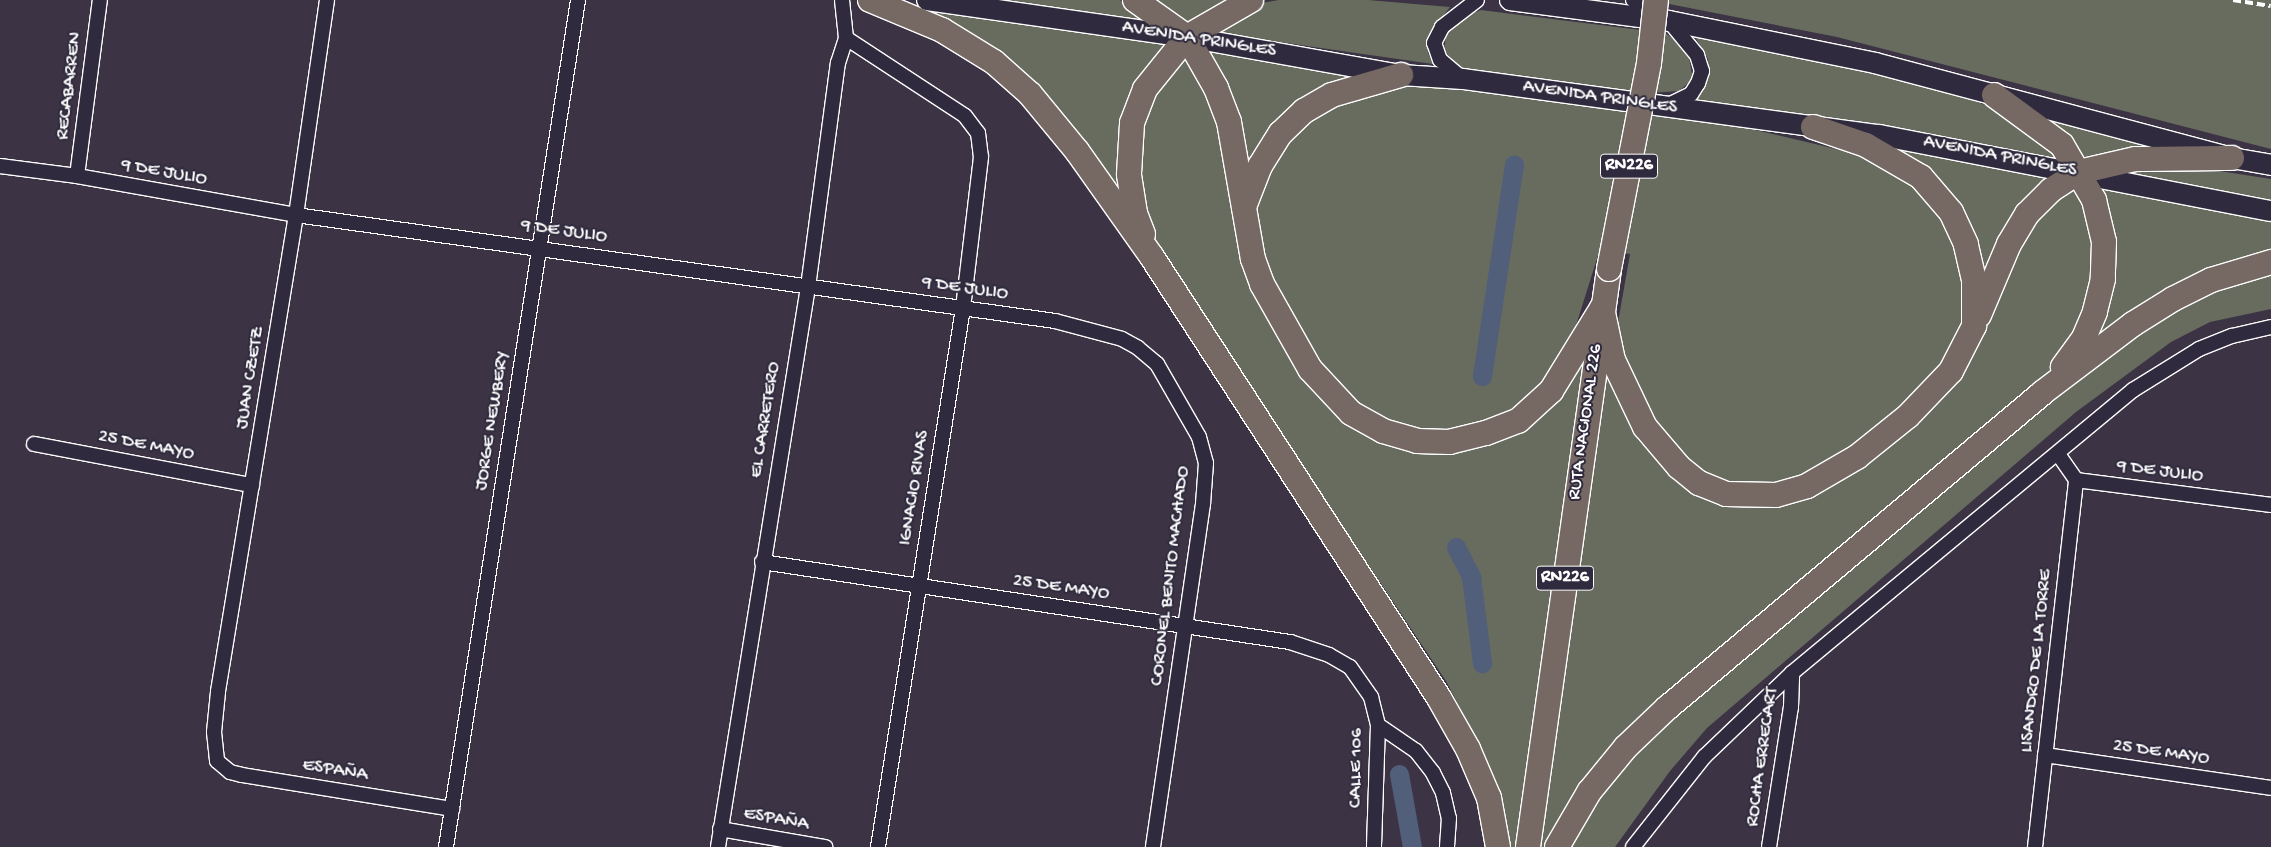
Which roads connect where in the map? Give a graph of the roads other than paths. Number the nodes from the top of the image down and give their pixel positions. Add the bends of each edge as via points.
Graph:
1 (100, 0) edge
2 (327, 0) edge
3 (578, 0) edge
4 (842, 0) edge
5 (870, 0) edge
6 (927, 0) edge
7 (1136, 0) edge
8 (1251, 0) edge
9 (1477, 0) edge
10 (1510, 0) edge
11 (1633, 0) edge
12 (1656, 0) edge
13 (1669, 21) junction
14 (1188, 36) junction
15 (846, 38) junction
16 (1401, 75) junction
17 (1463, 79) junction
18 (1994, 95) junction
19 (1661, 108) junction
20 (1813, 127) junction
21 (2232, 158) junction
22 (2271, 165) edge
23 (0, 166) edge
24 (2079, 172) junction
25 (77, 176) junction
26 (1244, 207) junction
27 (2271, 211) edge
28 (296, 215) junction
29 (540, 247) junction
30 (1152, 257) junction
31 (2271, 262) edge
32 (808, 287) junction
33 (963, 308) junction
34 (1602, 308) junction
35 (1974, 326) junction
36 (2271, 326) edge
37 (1122, 339) joint
38 (2042, 394) junction
39 (34, 444) dead end
40 (2058, 454) junction
41 (2076, 480) junction
42 (252, 485) junction
43 (2271, 505) edge
44 (762, 562) junction
45 (918, 585) junction
46 (1184, 625) junction
47 (1350, 667) joint
48 (1792, 673) junction
49 (1378, 725) junction
50 (2045, 755) junction
51 (217, 761) joint
52 (2271, 788) edge
53 (452, 809) junction
54 (720, 829) junction
55 (446, 847) edge
56 (718, 847) edge
57 (825, 847) edge
58 (878, 847) edge
59 (1152, 847) edge
60 (1374, 847) edge
61 (1447, 847) edge
62 (1498, 847) edge
63 (1528, 847) edge
64 (1557, 847) edge
65 (1633, 847) edge
66 (1769, 847) edge
67 (2035, 847) edge

1 - 25 street, RECABARREN
2 - 28 street, JUAN CZETZ
3 - 29 street, JORGE NEWBERY
4 - 15 street, EL CARRETERO
5 - 30 highway via 942,30 994,62 1030,94 1077,151
6 - 14 main road, AVENIDA PRINGLES
7 - 14 highway
8 - 14 highway
9 - 17 street via 1442,26 1434,43 1440,60
10 - 13 main road
11 - 13 street
12 - 34 highway, RUTA NACIONAL 226 / RN226, bridge via 1649,63
13 - 18 main road via 1875,63
13 - 19 street via 1689,43 1702,71 1691,94
14 - 16 main road, AVENIDA PRINGLES
14 - 26 highway via 1216,88 1228,122
14 - 30 highway via 1145,89 1132,122 1129,174 1136,213
15 - 32 street, EL CARRETERO via 838,63
15 - 33 street, IGNACIO RIVAS via 965,116 978,133 981,157
16 - 17 main road, AVENIDA PRINGLES
16 - 26 highway via 1332,95 1304,111 1281,133 1260,166
17 - 19 main road, AVENIDA PRINGLES
18 - 21 main road
18 - 24 highway via 2062,145
19 - 20 main road, AVENIDA PRINGLES
20 - 24 main road, AVENIDA PRINGLES via 1879,135
20 - 35 highway via 1866,145 1921,178 1951,212 1966,244 1974,280
21 - 22 main road
21 - 24 highway via 2135,159
23 - 25 street, 9 DE JULIO
24 - 27 main road, AVENIDA PRINGLES
24 - 35 highway via 2052,190 2027,214 2009,244
24 - 38 highway via 2094,200 2104,242 2103,279 2095,312 2084,338
25 - 28 street, 9 DE JULIO
26 - 34 highway via 1253,259 1262,284 1310,369 1351,413 1383,431 1417,441 1449,442 1518,421 1551,391
28 - 29 street, 9 DE JULIO
28 - 42 street, JUAN CZETZ
29 - 32 street, 9 DE JULIO
29 - 53 street, JORGE NEWBERY
30 - 62 highway via 1439,698 1468,749 1489,798
31 - 38 highway via 2211,280 2173,299 2133,324
32 - 33 street, 9 DE JULIO
32 - 44 street, EL CARRETERO
33 - 37 street, 9 DE JULIO via 1055,321
33 - 45 street, IGNACIO RIVAS
34 - 35 highway via 1614,360 1645,427 1678,467 1699,483 1726,494 1751,496 1776,495 1807,486 1857,457 1934,391 1951,371
34 - 63 highway, RUTA NACIONAL 226 / RN226
36 - 40 street via 2232,336 2168,366 2133,390
37 - 46 street, CORONEL BENITO MACHADO via 1156,364 1199,437 1206,463 1203,504
38 - 64 highway via 1667,708 1626,747 1590,792
39 - 42 street, 25 DE MAYO
40 - 41 street
40 - 48 street
41 - 43 street, 9 DE JULIO
41 - 50 street, LISANDRO DE LA TORRE
42 - 51 street, JUAN CZETZ via 218,692 214,732
44 - 45 street, 25 DE MAYO
44 - 54 street, EL CARRETERO
45 - 46 street, 25 DE MAYO
45 - 58 street, IGNACIO RIVAS
46 - 47 street, 25 DE MAYO via 1290,642 1329,655
46 - 59 street, CORONEL BENITO MACHADO
47 - 49 street, CALLE 106 via 1371,697
48 - 65 street via 1704,757
48 - 66 street, ROCHA ERRECART via 1791,707
49 - 60 street, CALLE 106
49 - 61 street via 1416,751 1433,773 1448,818
50 - 52 street, 25 DE MAYO
50 - 67 street, LISANDRO DE LA TORRE
51 - 53 street, ESPAÑA via 230,772 242,775
53 - 55 street, JORGE NEWBERY
54 - 56 street, EL CARRETERO
54 - 57 street, ESPAÑA

